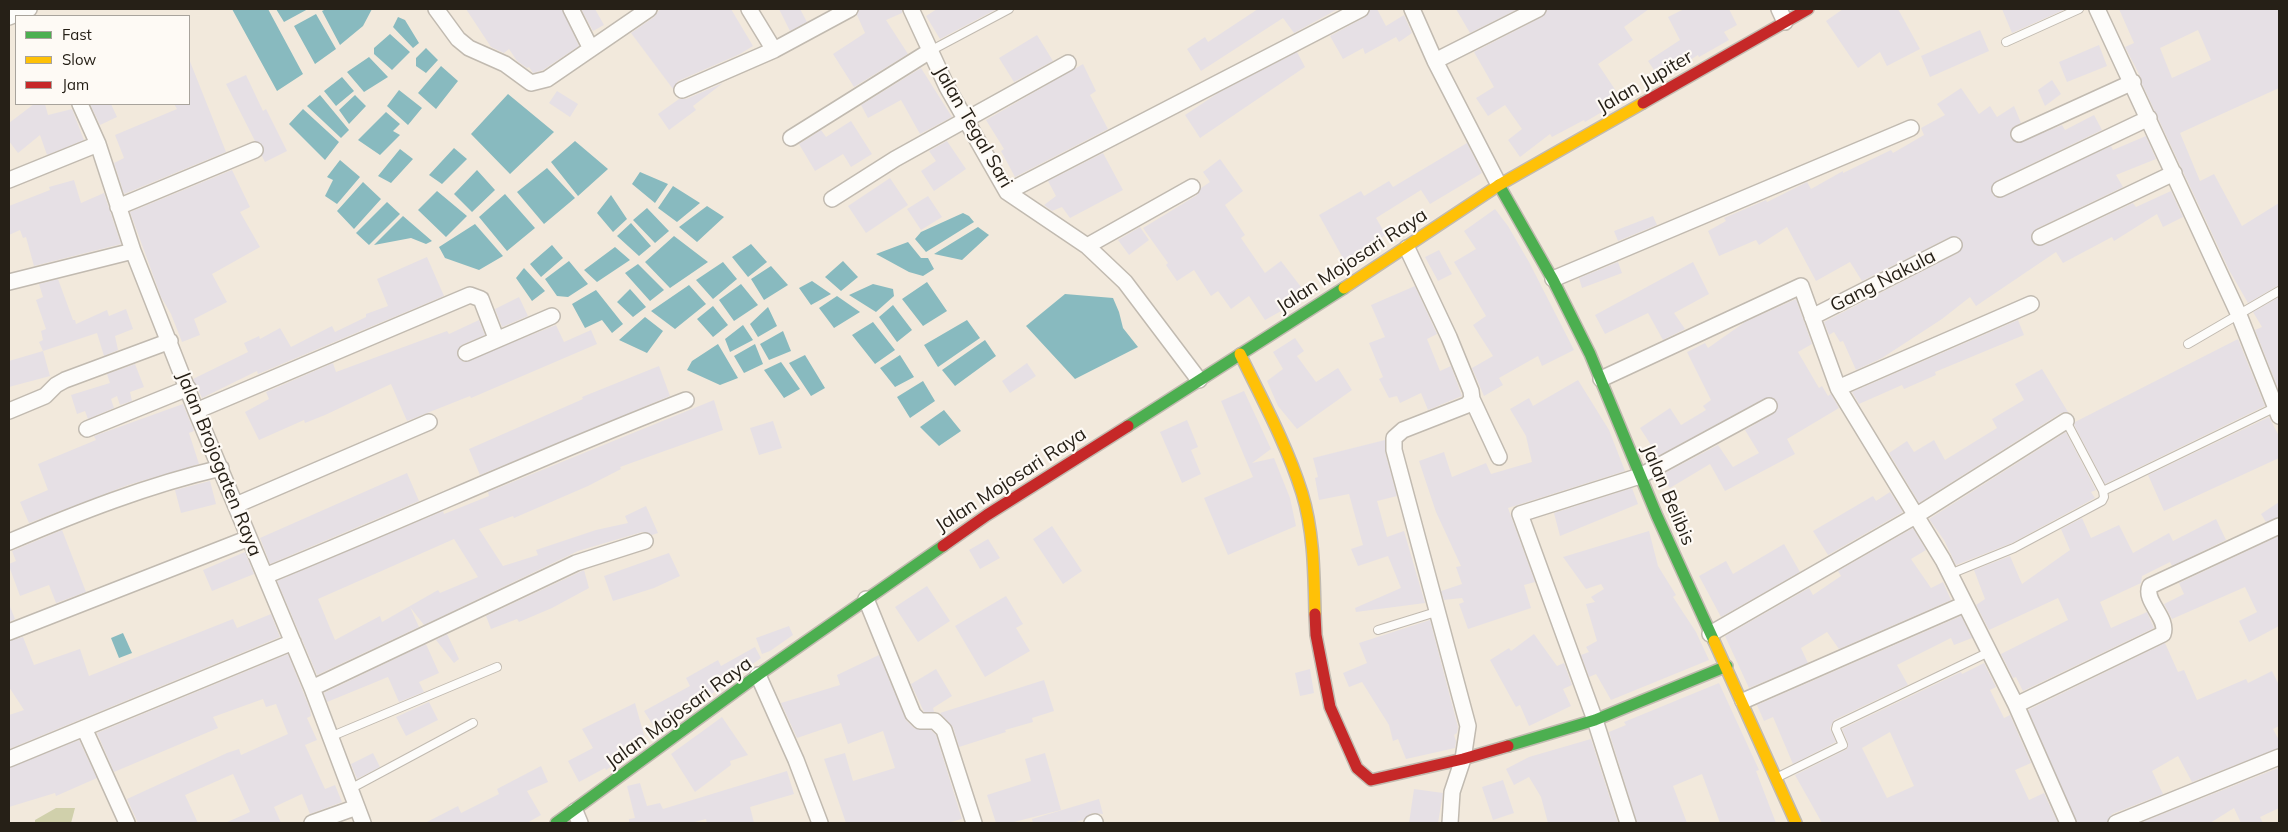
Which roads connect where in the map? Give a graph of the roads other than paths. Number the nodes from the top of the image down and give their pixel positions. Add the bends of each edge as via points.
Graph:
1 (29, 9) edge
2 (436, 9) edge
3 (571, 9) edge
4 (649, 9) edge
5 (749, 9) edge
6 (850, 9) edge
7 (911, 9) edge
8 (1009, 9) edge
9 (1361, 9) edge
10 (1412, 9) edge
11 (1538, 9) edge
12 (1808, 9) edge
13 (2079, 9) edge
14 (2097, 9) edge
15 (1782, 16) edge
16 (9, 17) edge
17 (2006, 42) dead end
18 (591, 49) junction
19 (774, 50) junction
20 (930, 51) junction
21 (1435, 61) junction
22 (1068, 63) dead end
23 (2133, 82) junction
24 (682, 90) dead end
25 (80, 105) edge
26 (2149, 118) junction
27 (966, 121) junction
28 (1911, 128) dead end
29 (2019, 134) dead end
30 (791, 138) dead end
31 (98, 144) junction
32 (255, 150) dead end
33 (2174, 173) junction
34 (9, 180) edge
35 (1499, 185) junction
36 (1192, 187) dead end
37 (2000, 190) dead end
38 (1007, 192) junction
39 (832, 199) dead end
40 (118, 207) junction
41 (2040, 237) dead end
42 (1954, 245) dead end
43 (1087, 246) junction
44 (1407, 248) junction
45 (133, 251) junction
46 (1553, 279) junction
47 (9, 282) edge
48 (2279, 291) edge
49 (2031, 304) dead end
50 (2238, 315) junction
51 (552, 316) dead end
52 (1812, 317) junction
53 (496, 338) junction
54 (170, 341) junction
55 (2188, 344) dead end
56 (466, 353) dead end
57 (1240, 354) junction
58 (1601, 379) junction
59 (1199, 380) junction
60 (188, 388) junction
61 (1838, 388) junction
62 (1472, 399) junction
63 (686, 400) dead end
64 (1769, 406) dead end
65 (9, 411) edge
66 (196, 411) junction
67 (2278, 412) edge
68 (2066, 421) joint
69 (429, 422) dead end
70 (87, 428) dead end
71 (1499, 457) dead end
72 (221, 468) junction
73 (1640, 476) junction
74 (2102, 491) junction
75 (236, 505) junction
76 (1917, 515) junction
77 (2279, 526) edge
78 (249, 538) junction
79 (645, 541) dead end
80 (9, 542) edge
81 (1950, 574) junction
82 (265, 576) junction
83 (866, 599) junction
84 (1966, 604) junction
85 (1436, 612) junction
86 (1378, 630) dead end
87 (9, 632) edge
88 (1710, 634) junction
89 (293, 642) junction
90 (1989, 652) junction
91 (1727, 666) junction
92 (497, 667) dead end
93 (758, 676) junction
94 (312, 688) junction
95 (1743, 701) junction
96 (2016, 705) junction
97 (1595, 720) junction
98 (473, 723) dead end
99 (84, 728) junction
100 (330, 737) junction
101 (2279, 758) edge
102 (9, 759) edge
103 (1463, 759) junction
104 (1776, 778) junction
105 (350, 789) junction
106 (357, 807) junction
107 (578, 817) edge
108 (2121, 822) edge
109 (127, 823) edge
110 (312, 823) edge
111 (363, 823) edge
112 (556, 823) edge
113 (820, 823) edge
114 (974, 823) edge
115 (1450, 823) edge
116 (1628, 823) edge
117 (1796, 823) edge
118 (2068, 823) edge

1 - 16 street
2 - 18 street via 458,39 469,48 505,64 531,83 547,79
3 - 18 street
4 - 18 street
5 - 19 street
6 - 19 street
7 - 20 street, Jalan Tegal Sari
8 - 20 lane
9 - 38 street
10 - 21 street
11 - 21 street
12 - 15 street, Jalan Jupiter
13 - 17 lane
14 - 23 street
15 - 35 street, Jalan Jupiter
19 - 24 street
20 - 27 street, Jalan Tegal Sari
20 - 30 street
21 - 35 street
22 - 27 street
23 - 26 street
23 - 29 street
25 - 31 street, Jalan Brojogaten Raya
26 - 33 street
26 - 37 street
27 - 38 street, Jalan Tegal Sari
27 - 39 street via 895,159
28 - 46 street
31 - 34 street
31 - 40 street, Jalan Brojogaten Raya
32 - 40 street
33 - 41 street
33 - 50 street
35 - 44 street, Jalan Mojosari Raya
35 - 46 street, Jalan Belibis
36 - 43 street
38 - 43 street, Jalan Tegal Sari
40 - 45 street, Jalan Brojogaten Raya
42 - 52 street, Gang Nakula
43 - 59 street, Jalan Tegal Sari via 1125,282
44 - 57 street, Jalan Mojosari Raya
44 - 62 street via 1449,336
45 - 47 street
45 - 54 street, Jalan Brojogaten Raya
46 - 58 street, Jalan Belibis
48 - 50 lane
49 - 61 street
50 - 55 lane
50 - 67 street
51 - 53 street
52 - 58 street via 1801,286
52 - 61 street
53 - 56 street
53 - 66 street via 480,299 470,296
54 - 60 street, Jalan Brojogaten Raya
54 - 65 street via 65,380 45,396
57 - 59 street, Jalan Mojosari Raya
57 - 103 street via 1281,440 1302,494 1313,548 1316,635 1330,707 1357,768 1371,780
58 - 73 street, Jalan Belibis
59 - 83 street, Jalan Mojosari Raya via 988,515
60 - 66 street, Jalan Brojogaten Raya
60 - 70 street
61 - 76 street
62 - 71 street
62 - 85 street via 1467,405 1403,430 1394,438 1394,450
63 - 82 street
64 - 73 street
66 - 72 street, Jalan Brojogaten Raya
67 - 74 lane
68 - 74 lane
68 - 76 street
69 - 75 street
72 - 75 street, Jalan Brojogaten Raya
72 - 80 street via 183,477
73 - 88 street, Jalan Belibis
73 - 97 street via 1520,514
74 - 81 lane via 2102,501 2055,528
75 - 78 street, Jalan Brojogaten Raya
76 - 81 street
76 - 88 street
77 - 96 street via 2150,586 2150,594 2165,628 2163,634
78 - 82 street, Jalan Brojogaten Raya
78 - 87 street
79 - 94 street via 576,563
81 - 84 street
82 - 89 street, Jalan Brojogaten Raya
83 - 93 street, Jalan Mojosari Raya
83 - 114 street via 913,714 920,721 935,721 944,730
84 - 90 street
84 - 95 street
85 - 86 lane
85 - 103 street via 1468,726
88 - 91 street, Jalan Belibis
89 - 94 street, Jalan Brojogaten Raya
89 - 99 street
90 - 96 street
90 - 104 lane via 1837,725 1843,745
91 - 95 street, Jalan Belibis
91 - 97 street
92 - 100 lane
93 - 107 street, Jalan Mojosari Raya
93 - 113 street via 790,744
94 - 100 street, Jalan Brojogaten Raya
95 - 104 street, Jalan Belibis
96 - 118 street
97 - 103 street
97 - 116 street
98 - 105 lane
99 - 102 street
99 - 109 street
100 - 105 street, Jalan Brojogaten Raya
101 - 108 street
103 - 115 street via 1452,792
104 - 117 street, Jalan Belibis
105 - 106 street, Jalan Brojogaten Raya
106 - 110 street
106 - 111 street, Jalan Brojogaten Raya
107 - 112 street, Jalan Mojosari Raya

